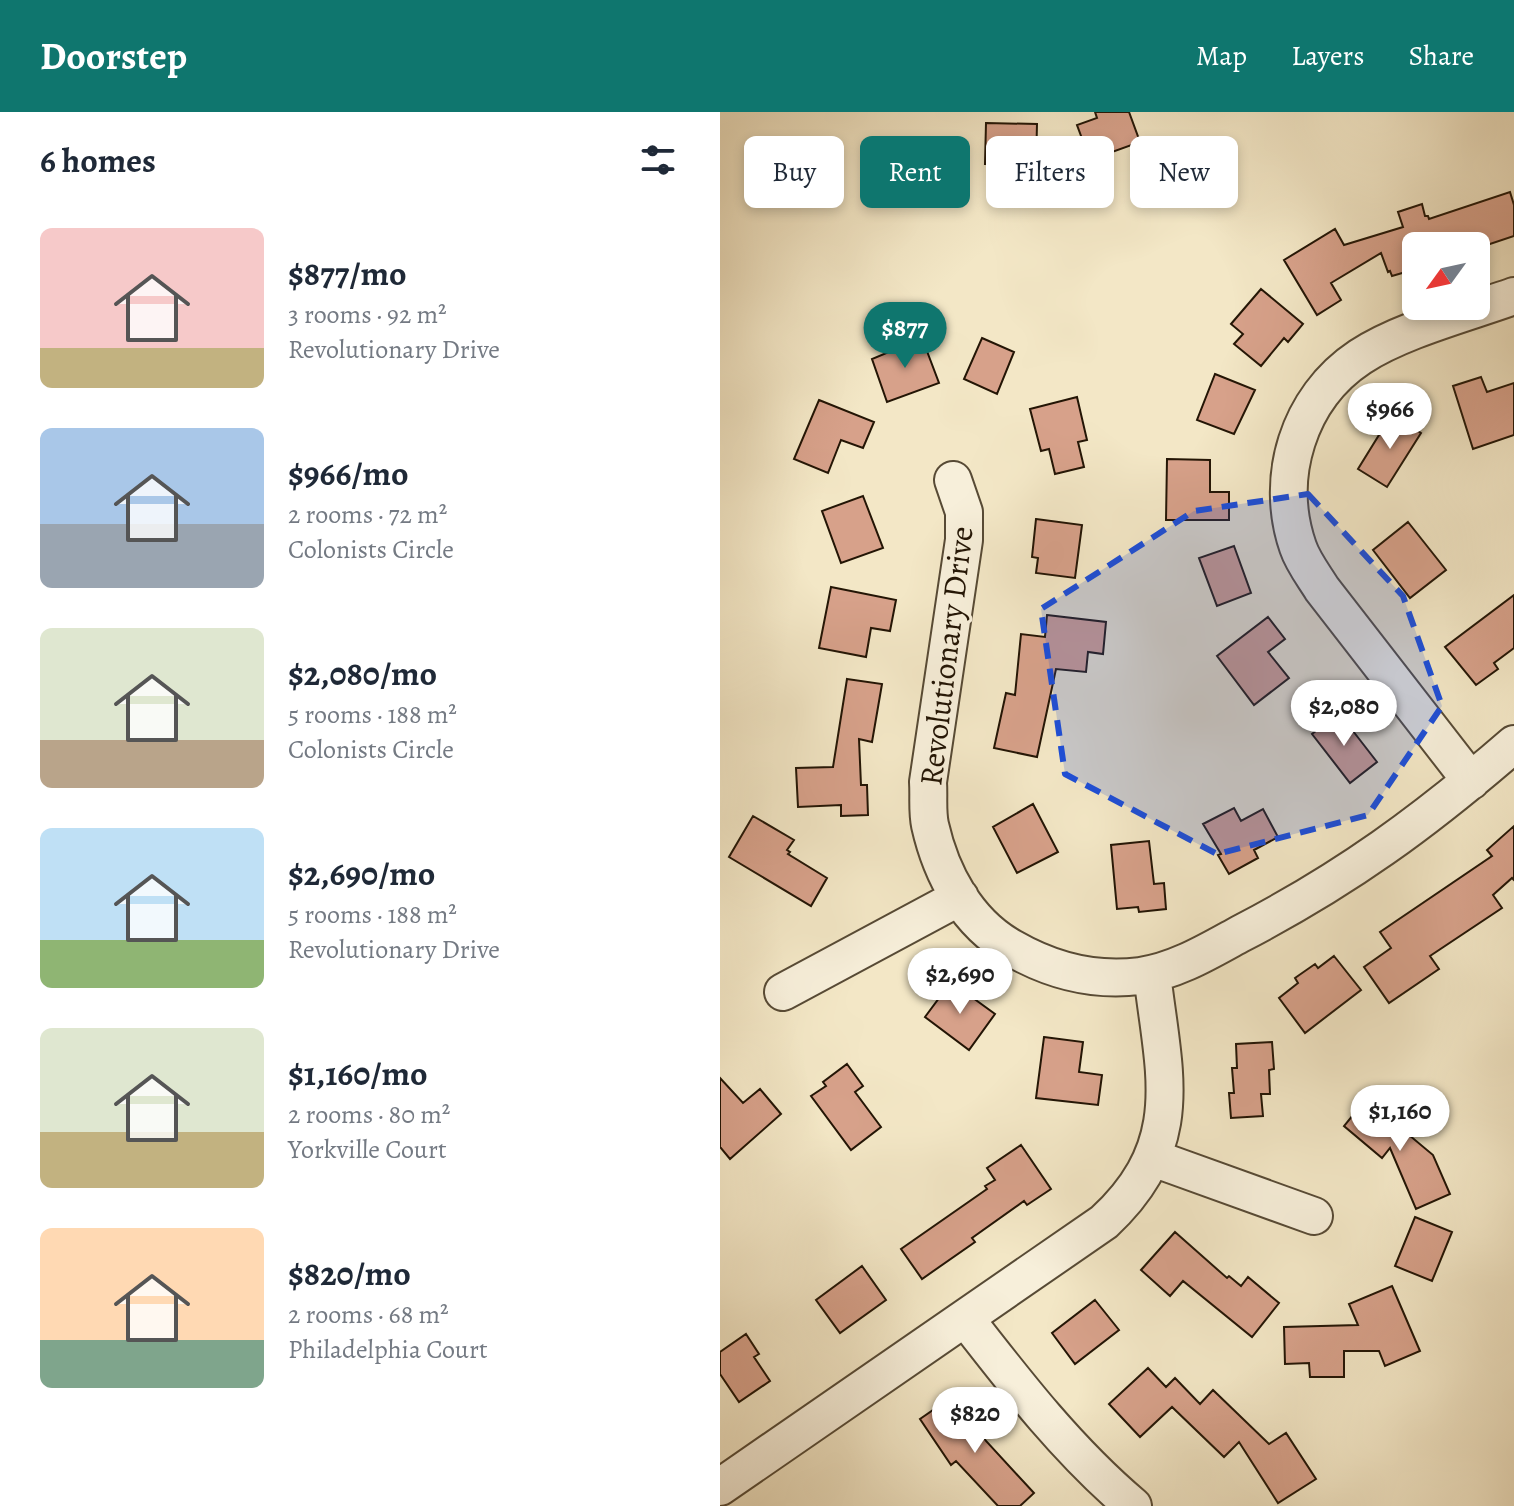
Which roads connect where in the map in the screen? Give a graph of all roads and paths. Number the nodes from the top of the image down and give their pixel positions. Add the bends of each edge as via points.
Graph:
1 (1514, 296) edge
2 (953, 480) dead end
3 (1514, 744) edge
4 (1471, 781) junction
5 (960, 897) junction
6 (1152, 974) junction
7 (783, 992) dead end
8 (1153, 1158) junction
9 (1314, 1216) dead end
10 (965, 1318) junction
11 (720, 1487) edge
12 (720, 1499) edge
13 (725, 1506) edge
14 (1133, 1506) edge

1 - 4 street via 1395,339 1341,372 1303,423 1289,483 1291,521 1302,557
2 - 5 street, Revolutionary Drive via 964,512 964,540 928,809 940,862
3 - 4 street, Revolutionary Drive
4 - 6 street, Revolutionary Drive via 1330,885 1193,959
5 - 6 street, Revolutionary Drive via 994,936 1038,963 1101,978
5 - 7 street
6 - 8 street via 1167,1103
8 - 9 street
8 - 10 street via 1132,1193 1104,1222
10 - 11 street
10 - 14 street via 1022,1393
12 - 13 street

